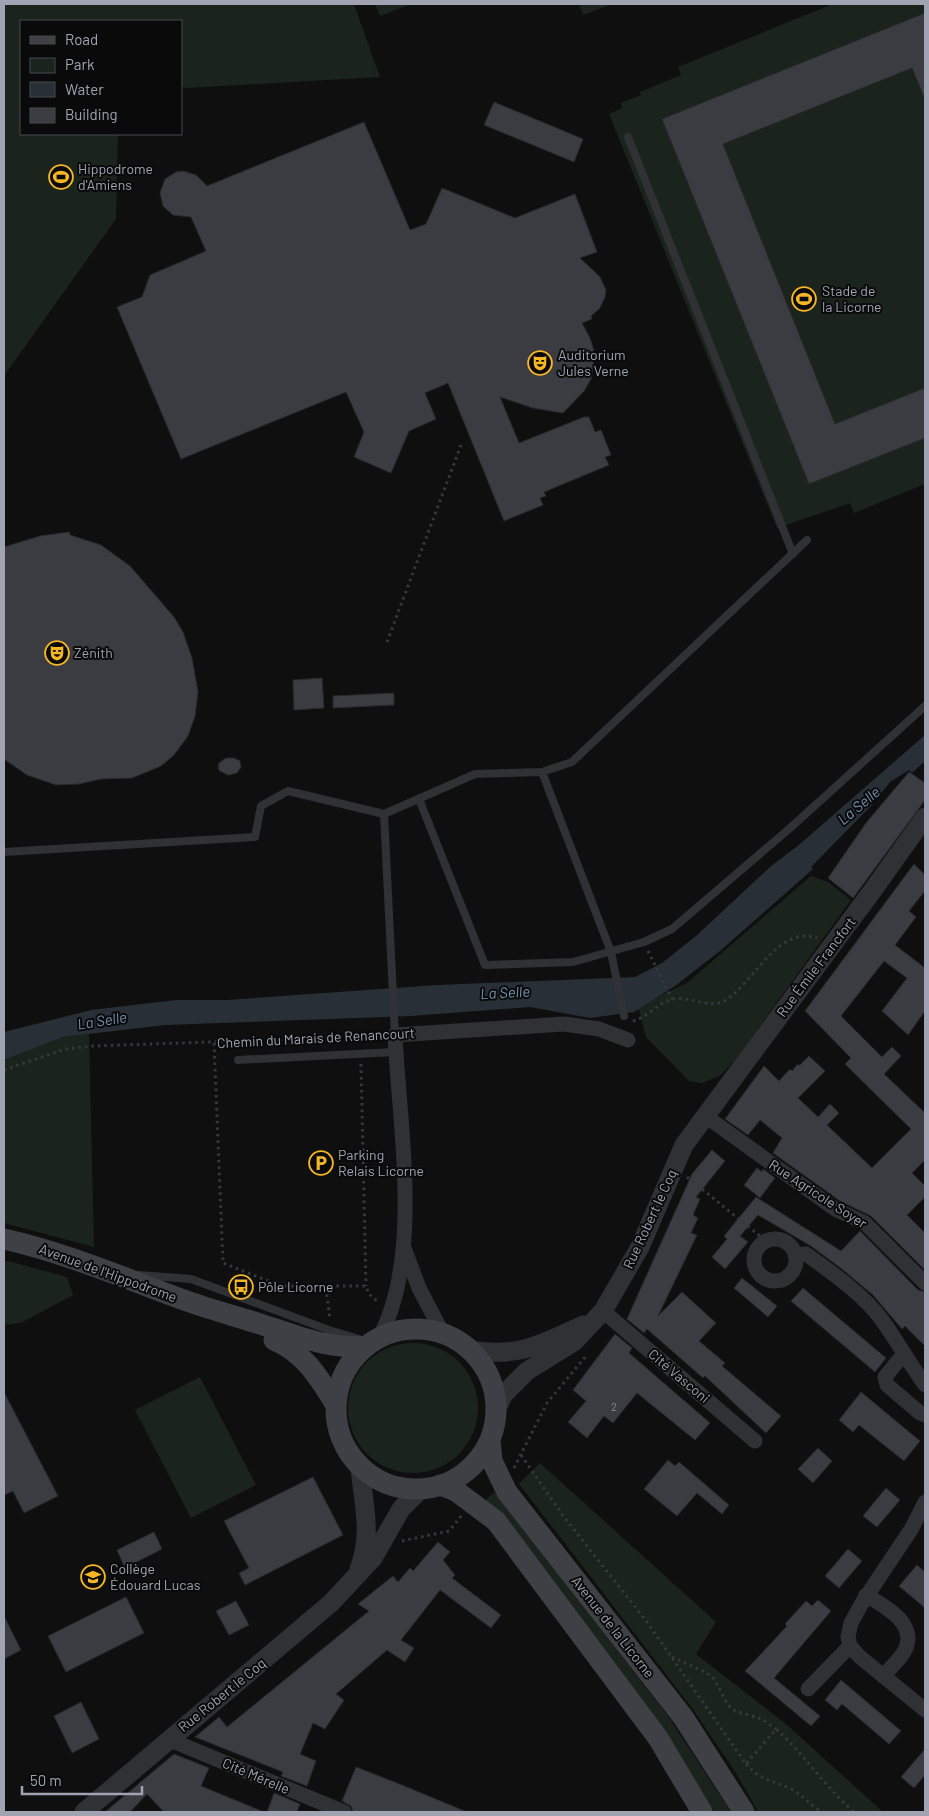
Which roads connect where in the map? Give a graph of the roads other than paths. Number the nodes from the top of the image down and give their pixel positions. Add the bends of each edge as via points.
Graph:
1 (628, 137) dead end
2 (807, 540) dead end
3 (793, 554) junction
4 (925, 706) edge
5 (542, 772) junction
6 (419, 799) junction
7 (384, 814) junction
8 (925, 817) edge
9 (4, 852) edge
10 (610, 952) junction
11 (624, 1020) road end
12 (394, 1028) junction
13 (628, 1040) dead end
14 (396, 1052) junction
15 (238, 1060) dead end
16 (704, 1115) junction
17 (4, 1239) edge
18 (404, 1247) junction
19 (795, 1255) junction
20 (119, 1274) junction
21 (925, 1283) edge
22 (211, 1309) junction
23 (598, 1316) junction
24 (443, 1334) junction
25 (373, 1342) junction
26 (470, 1350) junction
27 (903, 1355) junction
28 (925, 1385) edge
29 (336, 1405) junction
30 (496, 1410) junction
31 (925, 1415) edge
32 (490, 1440) junction
33 (754, 1441) dead end
34 (360, 1467) junction
35 (430, 1487) junction
36 (925, 1502) edge
37 (357, 1575) junction
38 (866, 1595) junction
39 (850, 1646) junction
40 (883, 1676) junction
41 (808, 1689) dead end
42 (925, 1710) edge
43 (168, 1739) junction
44 (84, 1812) edge
45 (344, 1812) edge
46 (702, 1812) edge
47 (744, 1812) edge

1 - 3 lane
2 - 3 lane
3 - 5 lane via 572,762
4 - 10 lane via 672,929
5 - 6 lane via 475,774
5 - 10 lane
6 - 7 lane
6 - 10 lane via 485,965 573,962
7 - 9 lane via 288,791 261,806 256,837
7 - 12 lane
8 - 16 street, Rue Émile Francfort
10 - 11 lane
12 - 13 street, Chemin du Marais de Renancourt via 564,1024 599,1029
12 - 14 street
14 - 15 lane
14 - 18 street
16 - 21 street, Rue Agricole Soyer via 835,1209 865,1223
16 - 23 street, Rue Robert le Coq via 684,1145 640,1247
17 - 20 main road, Avenue de l'Hippodrome
18 - 24 street via 419,1288
18 - 25 street via 388,1322
19 - 19 street via 794,1270 776,1281 763,1277 755,1266 754,1258 760,1246 772,1239 784,1241
19 - 27 street via 806,1254 843,1281 881,1319
20 - 22 main road, Avenue de l'Hippodrome
20 - 25 lane via 191,1279 329,1330
22 - 25 main road, Avenue de l'Hippodrome via 324,1345 351,1348
22 - 29 main road, Avenue de l'Hippodrome via 286,1345 301,1356
23 - 26 street via 537,1346 517,1352
23 - 30 street, Rue Robert le Coq via 574,1342 528,1371 504,1394
23 - 33 street, Cité Vasconi
24 - 25 main road via 410,1330
24 - 26 main road
25 - 29 main road via 354,1358 345,1372 338,1388
26 - 30 main road via 489,1377
27 - 28 street
27 - 31 street via 885,1377 887,1385
29 - 34 main road via 341,1439
30 - 32 main road
32 - 35 main road via 478,1460 461,1475
32 - 47 main road, Avenue de la Licorne via 492,1461 507,1492 683,1717
34 - 35 main road via 378,1480 399,1488
34 - 37 street, Rue Robert le Coq via 368,1535
35 - 37 street, Rue Robert le Coq via 401,1509 373,1558
35 - 46 main road, Avenue de la Licorne via 456,1491 496,1521 647,1723
36 - 38 street via 912,1528
37 - 43 street, Rue Robert le Coq via 288,1641
38 - 39 street via 851,1623
38 - 40 street via 891,1610 903,1623 908,1637 906,1649
39 - 40 street
39 - 41 street
40 - 42 street
43 - 44 street, Rue Robert le Coq
43 - 45 street, Cité Mérelle

